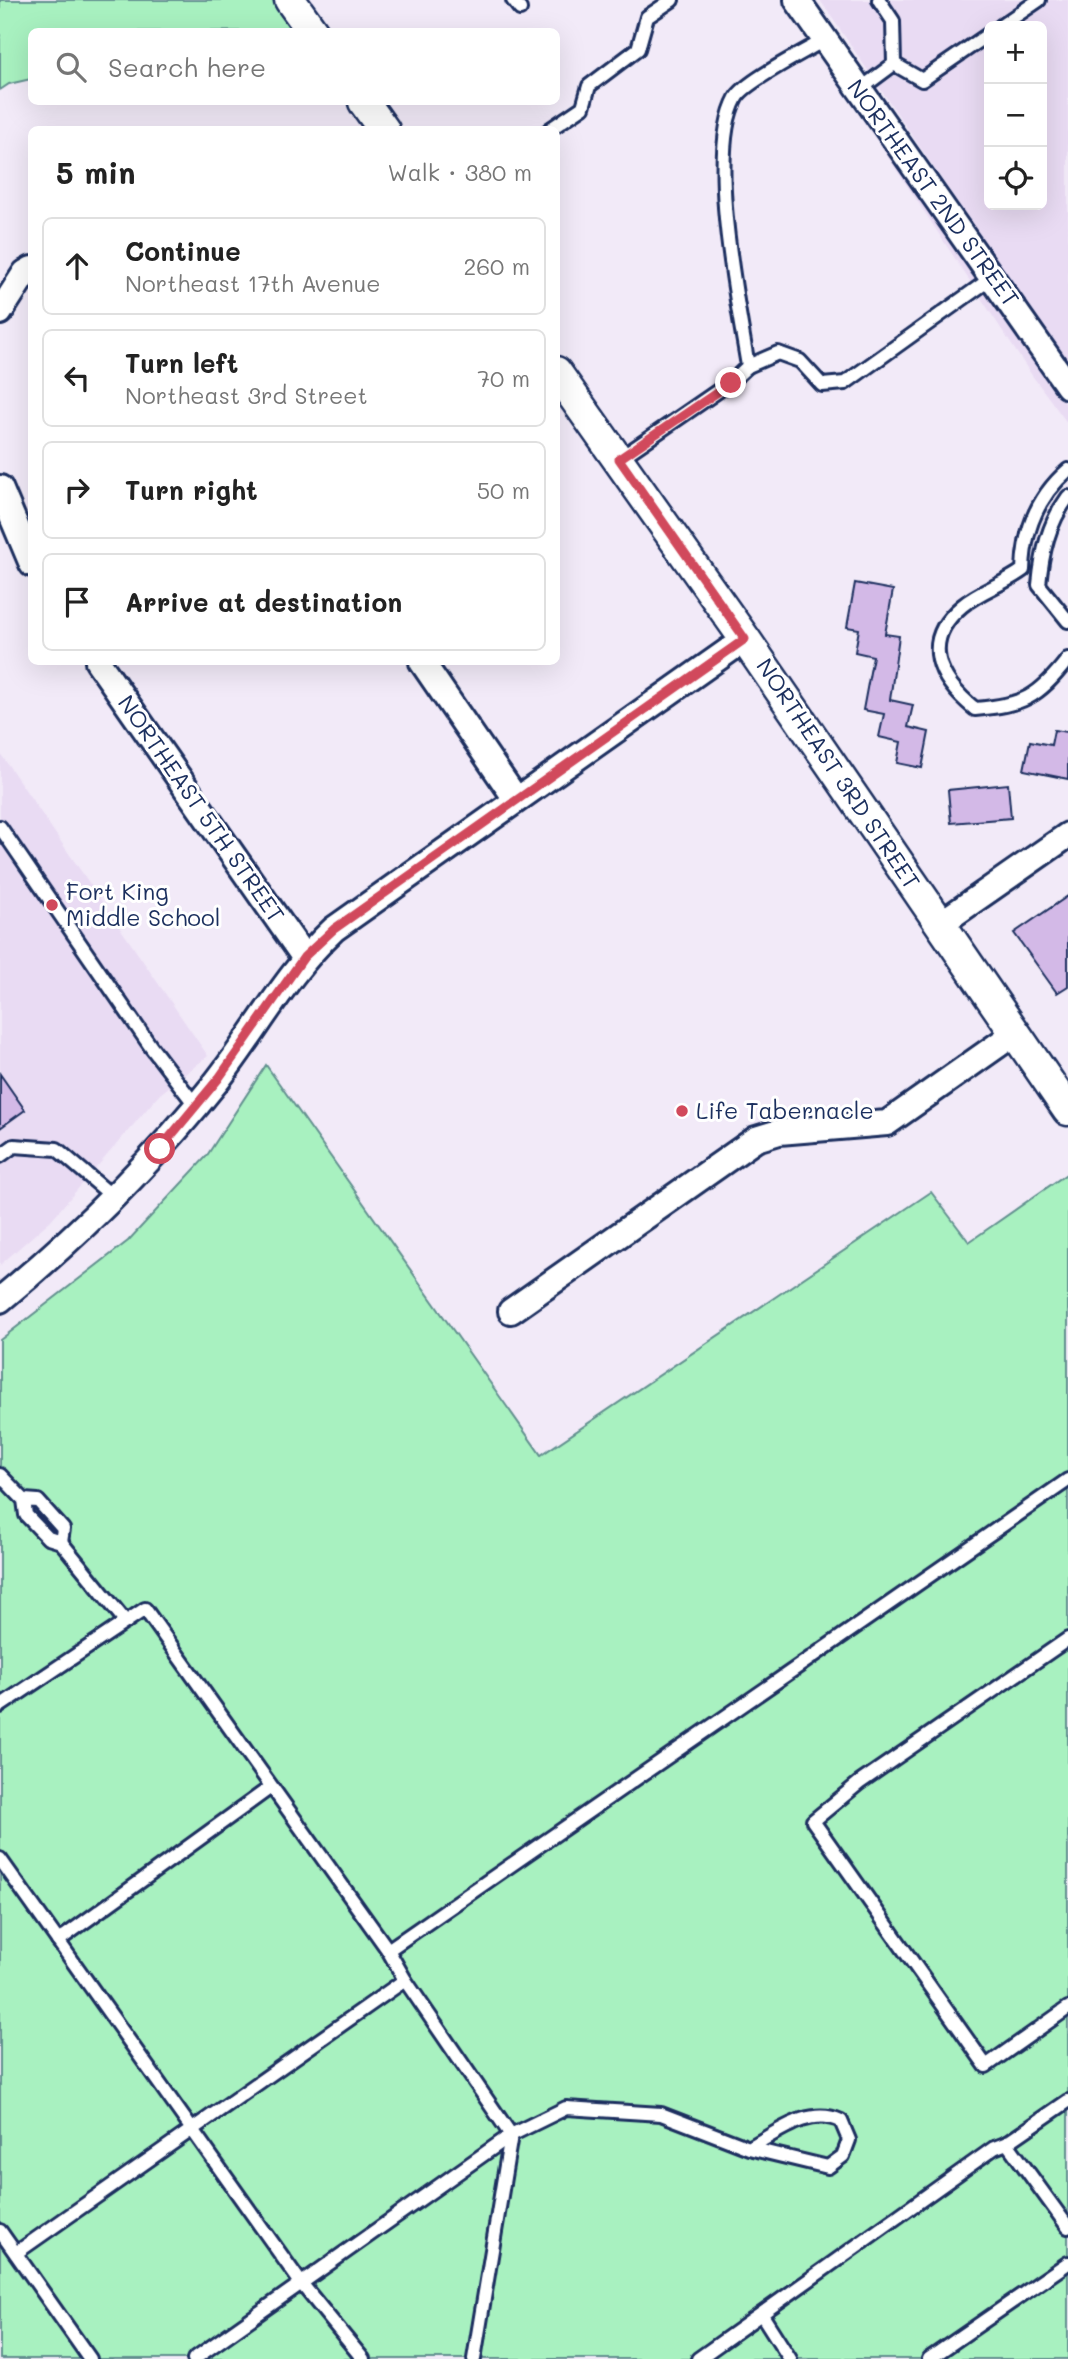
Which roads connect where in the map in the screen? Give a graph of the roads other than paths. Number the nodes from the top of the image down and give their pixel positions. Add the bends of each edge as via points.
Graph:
1 (290, 0) edge
2 (672, 0) edge
3 (797, 0) edge
4 (879, 0) edge
5 (1039, 0) edge
6 (1008, 21) edge
7 (310, 28) edge
8 (984, 37) edge
9 (824, 40) junction
10 (894, 64) junction
11 (859, 90) junction
12 (365, 105) edge
13 (381, 126) edge
14 (555, 126) edge
15 (28, 271) edge
16 (994, 277) junction
17 (0, 312) edge
18 (748, 366) junction
19 (560, 378) edge
20 (1068, 386) edge
21 (619, 459) junction
22 (1068, 470) edge
23 (0, 488) edge
24 (1068, 497) edge
25 (28, 554) edge
26 (1068, 621) edge
27 (745, 639) junction
28 (1068, 659) edge
29 (100, 665) edge
30 (424, 665) edge
31 (516, 799) junction
32 (0, 827) edge
33 (1068, 835) edge
34 (940, 924) junction
35 (304, 957) junction
36 (1015, 1033) junction
37 (196, 1106) junction
38 (1068, 1110) edge
39 (0, 1156) edge
40 (112, 1196) junction
41 (0, 1300) edge
42 (511, 1311) dead end
43 (0, 1475) edge
44 (1068, 1480) edge
45 (126, 1622) junction
46 (1068, 1639) edge
47 (0, 1706) edge
48 (271, 1787) junction
49 (0, 1859) edge
50 (58, 1941) junction
51 (388, 1950) junction
52 (405, 1980) junction
53 (1068, 2008) edge
54 (1068, 2101) edge
55 (192, 2129) junction
56 (511, 2135) junction
57 (1007, 2143) junction
58 (750, 2148) junction
59 (1068, 2227) edge
60 (0, 2231) edge
61 (16, 2253) junction
62 (1068, 2263) edge
63 (301, 2283) junction
64 (762, 2315) junction
65 (90, 2359) edge
66 (194, 2359) edge
67 (363, 2359) edge
68 (474, 2359) edge
69 (698, 2359) edge
70 (790, 2359) edge
71 (929, 2359) edge

1 - 7 street
2 - 14 lane via 648,17 638,49 589,86 583,107
3 - 9 street, NORTHEAST 2ND STREET
4 - 10 lane via 893,21
5 - 6 lane
8 - 10 lane via 922,80
9 - 11 street, NORTHEAST 2ND STREET
9 - 18 lane via 737,95 727,120 723,204
10 - 11 lane
11 - 16 street, NORTHEAST 2ND STREET
12 - 13 street
15 - 17 street
16 - 18 lane via 845,383 822,384 800,361 778,353
16 - 20 street, NORTHEAST 2ND STREET
18 - 21 lane via 731,383
19 - 21 street, NORTHEAST 3RD STREET
21 - 27 street, NORTHEAST 3RD STREET
22 - 28 lane via 1034,509 1023,550 1023,570 963,605 940,630 937,661 954,692 975,709 1012,706 1048,685
23 - 25 street
24 - 26 lane via 1053,517 1039,586
27 - 31 street
27 - 34 street, NORTHEAST 3RD STREET
29 - 35 street, NORTHEAST 5TH STREET
30 - 31 street
31 - 35 street via 334,929
32 - 37 lane
33 - 34 street
34 - 36 street, NORTHEAST 3RD STREET
35 - 37 street
36 - 38 street, NORTHEAST 3RD STREET
36 - 42 street via 887,1122 779,1132 756,1139
37 - 40 street
39 - 40 lane via 14,1146 57,1149
40 - 41 street
43 - 45 lane via 24,1500 26,1515 47,1538 61,1542
44 - 51 lane
45 - 47 lane
45 - 48 lane via 145,1609
46 - 53 lane via 859,1783 813,1821 986,2066
48 - 50 lane
48 - 51 lane
49 - 50 lane
50 - 55 lane
51 - 52 lane
52 - 55 lane
52 - 56 lane
54 - 57 lane
55 - 61 lane
55 - 63 lane
56 - 58 lane via 566,2108 661,2114
56 - 63 lane
56 - 68 lane
57 - 59 lane
57 - 64 lane
58 - 58 lane via 808,2116 827,2114 841,2121 849,2140 843,2156 828,2168
60 - 61 lane
61 - 65 lane
62 - 71 lane
63 - 66 lane
63 - 67 lane
64 - 69 lane
64 - 70 lane

